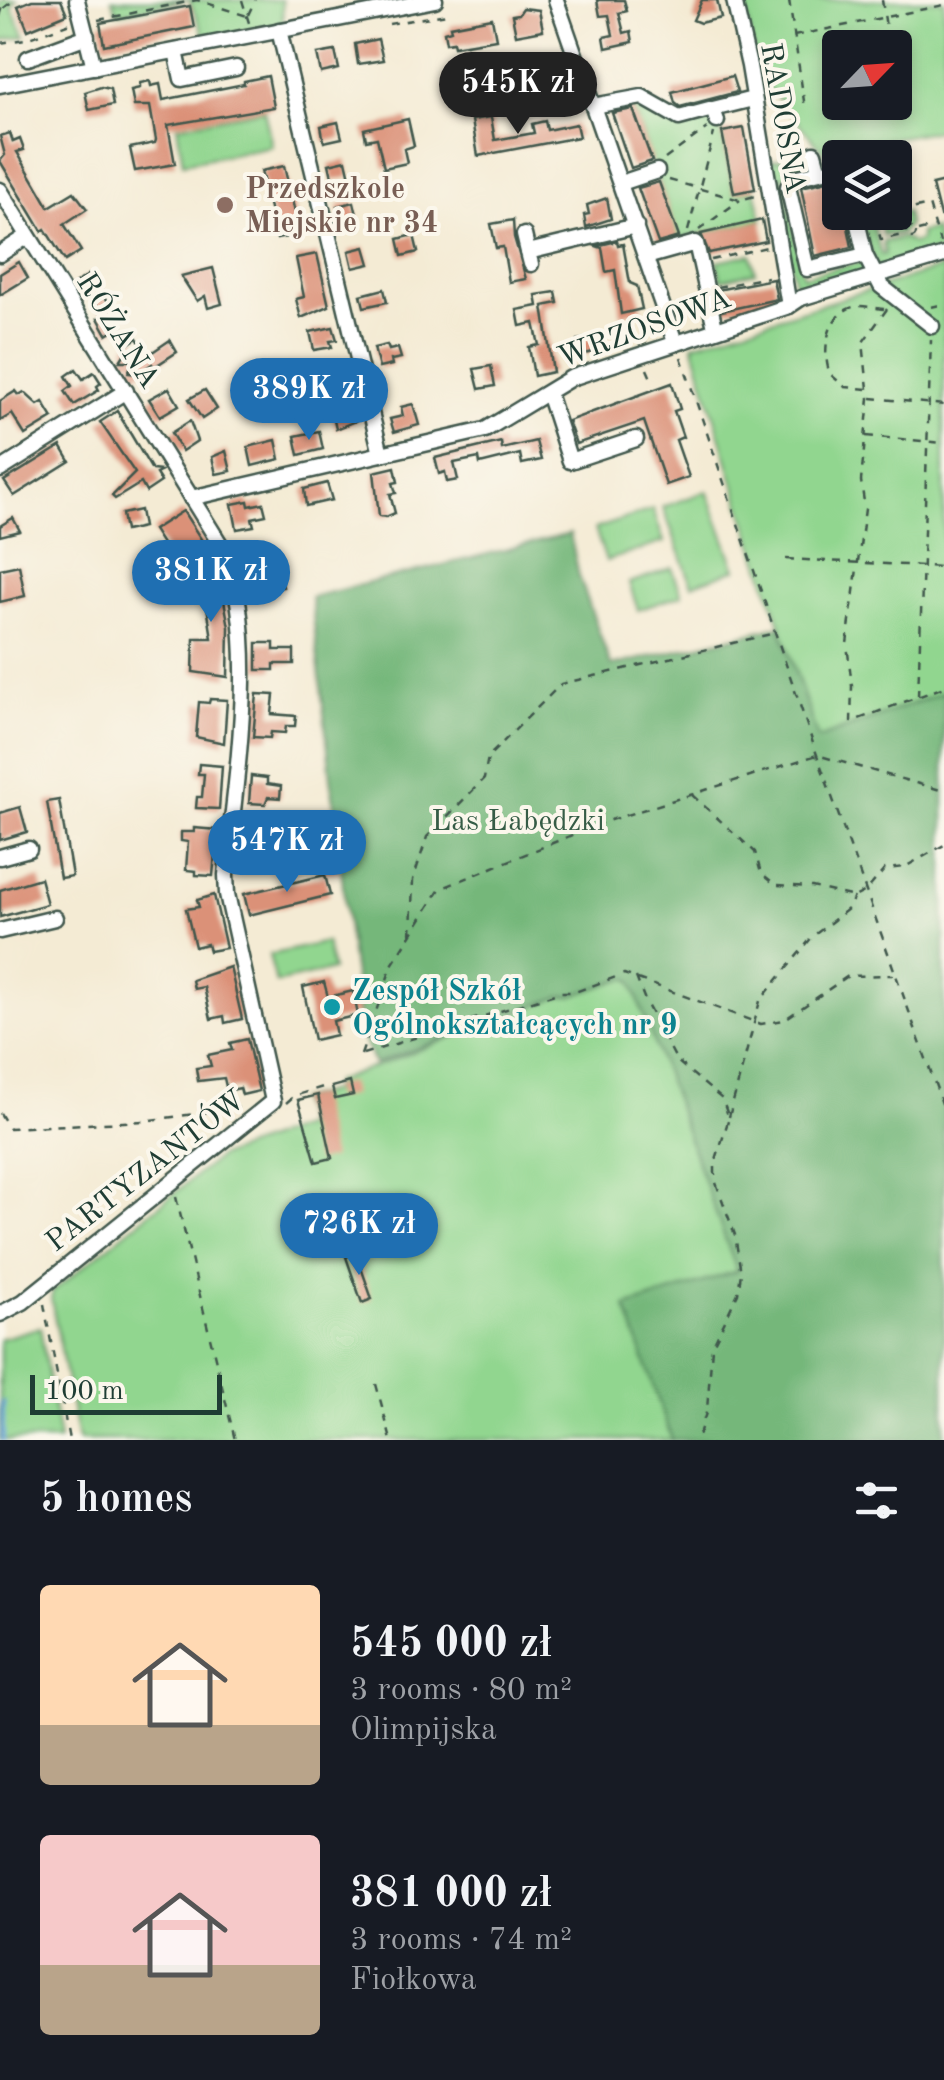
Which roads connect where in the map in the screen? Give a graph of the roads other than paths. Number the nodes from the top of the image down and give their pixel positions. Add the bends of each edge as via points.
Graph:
1 (77, 0) edge
2 (435, 0) edge
3 (556, 0) edge
4 (734, 0) edge
5 (402, 3) edge
6 (279, 30) junction
7 (87, 36) junction
8 (176, 50) junction
9 (28, 58) dead end
10 (94, 67) junction
11 (236, 68) dead end
12 (0, 85) edge
13 (754, 98) junction
14 (594, 106) junction
15 (814, 153) dead end
16 (657, 171) road end
17 (822, 171) edge
18 (818, 172) junction
19 (621, 184) junction
20 (0, 190) edge
21 (636, 226) junction
22 (859, 230) edge
23 (524, 235) dead end
24 (28, 236) junction
25 (0, 254) edge
26 (865, 255) junction
27 (944, 255) edge
28 (646, 257) junction
29 (879, 281) junction
30 (789, 306) junction
31 (932, 326) road end
32 (715, 328) junction
33 (675, 342) junction
34 (126, 392) junction
35 (548, 393) junction
36 (636, 439) dead end
37 (380, 454) junction
38 (0, 470) edge
39 (191, 498) junction
40 (29, 849) dead end
41 (0, 857) edge
42 (55, 918) dead end
43 (0, 931) edge
44 (273, 1102) joint
45 (0, 1314) edge

1 - 7 street
2 - 5 street
3 - 14 street
4 - 13 street, RADOSNA
5 - 6 street
6 - 8 street
6 - 37 street
7 - 9 street
7 - 10 street
8 - 10 street
8 - 11 street via 182,79
10 - 12 street
13 - 14 street via 715,115 679,118 642,98
13 - 30 street, RADOSNA
14 - 19 street
15 - 18 street
16 - 19 street
17 - 18 street
18 - 26 street via 794,178 788,187 807,269
19 - 21 street
20 - 24 street, RÓŻANA
21 - 23 street via 530,258
21 - 28 street
22 - 26 street
24 - 25 street
24 - 34 street, RÓŻANA
26 - 29 street
27 - 29 street, WRZOSOWA
28 - 32 street via 696,243
28 - 33 street
29 - 30 street, WRZOSOWA via 806,296
29 - 31 street
30 - 32 street, WRZOSOWA
32 - 33 street, WRZOSOWA
33 - 35 street, WRZOSOWA via 571,378
34 - 38 street
34 - 39 street, RÓŻANA
35 - 36 street via 570,461
35 - 37 street, WRZOSOWA via 485,430
37 - 39 street, WRZOSOWA
39 - 44 street, RÓŻANA via 230,564 242,624 226,876
40 - 41 street
42 - 43 street
44 - 45 street, PARTYZANTÓW

